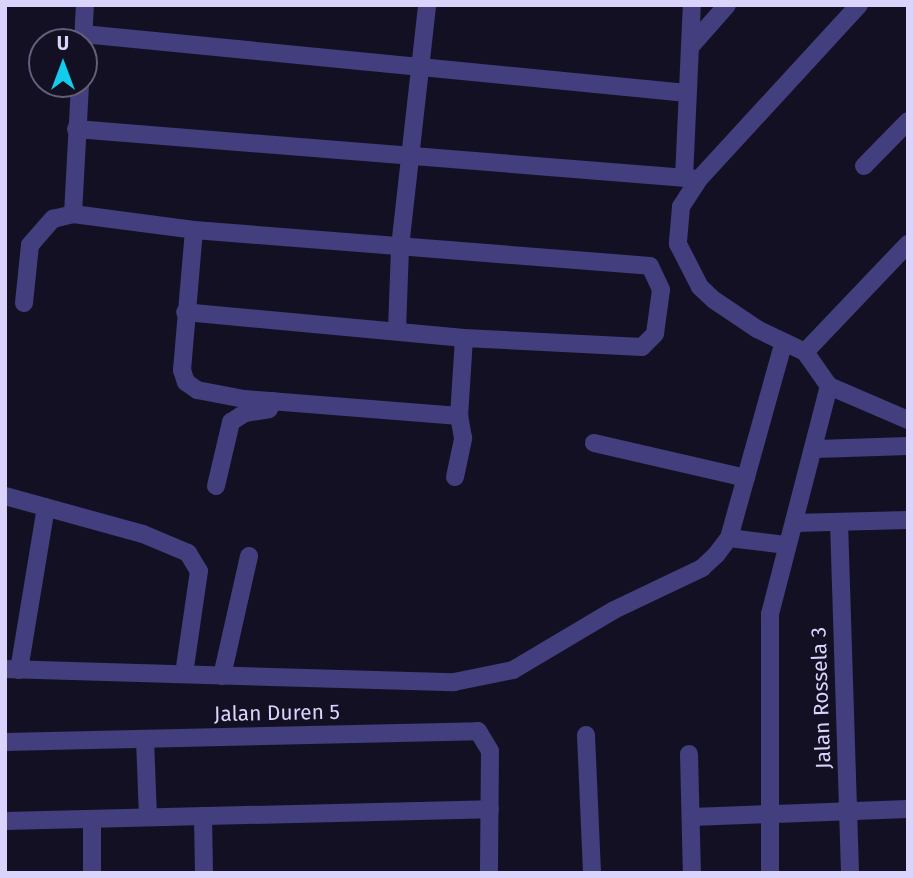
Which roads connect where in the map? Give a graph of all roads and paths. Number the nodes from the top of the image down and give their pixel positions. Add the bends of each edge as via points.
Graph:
1 (85, 5) edge
2 (427, 5) edge
3 (692, 5) edge
4 (727, 5) edge
5 (859, 5) edge
6 (84, 28) edge
7 (98, 39) edge
8 (690, 47) junction
9 (421, 64) junction
10 (687, 93) junction
11 (79, 98) edge
12 (908, 121) edge
13 (76, 129) junction
14 (411, 158) junction
15 (864, 166) dead end
16 (691, 179) junction
17 (73, 214) junction
18 (194, 230) junction
19 (908, 244) edge
20 (400, 247) junction
21 (24, 303) dead end
22 (185, 312) junction
23 (397, 330) junction
24 (464, 338) junction
25 (783, 344) junction
26 (805, 352) junction
27 (829, 386) junction
28 (273, 401) junction
29 (459, 416) junction
30 (908, 420) edge
31 (594, 443) dead end
32 (908, 446) edge
33 (816, 449) junction
34 (456, 477) dead end
35 (746, 478) junction
36 (216, 486) dead end
37 (5, 496) edge
38 (46, 507) junction
39 (908, 520) edge
40 (839, 522) junction
41 (794, 523) junction
42 (729, 538) junction
43 (786, 545) junction
44 (249, 556) dead end
45 (12, 670) edge
46 (184, 674) junction
47 (222, 676) junction
48 (586, 735) dead end
49 (145, 738) junction
50 (5, 742) edge
51 (689, 754) dead end
52 (490, 809) junction
53 (908, 809) edge
54 (848, 810) junction
55 (768, 813) junction
56 (203, 816) junction
57 (148, 817) junction
58 (691, 817) junction
59 (92, 819) junction
60 (5, 821) edge
61 (92, 873) edge
62 (204, 873) edge
63 (489, 873) edge
64 (592, 873) edge
65 (692, 873) edge
66 (770, 873) edge
67 (850, 873) edge

1 - 6 street
2 - 9 street
3 - 8 street
4 - 8 street
5 - 16 street
7 - 9 street
8 - 10 street
9 - 10 street
9 - 14 street
10 - 16 street
11 - 13 street
12 - 15 street
13 - 14 street
13 - 17 street
14 - 16 street
14 - 20 street
16 - 25 street via 677,225 683,260 714,300
17 - 18 street
17 - 21 street via 53,219 30,244
18 - 20 street
18 - 22 street
19 - 26 street
20 - 23 street
20 - 24 street via 650,266 660,278 655,334 642,347
22 - 23 street
22 - 28 street via 186,382 197,390
23 - 24 street
24 - 29 street
25 - 26 street
25 - 35 street
26 - 27 street
27 - 30 street
27 - 33 street
28 - 29 street
28 - 36 street via 269,409 245,413 231,422
29 - 34 street via 463,438
31 - 35 street
32 - 33 street
33 - 41 street
35 - 42 street
37 - 38 street
38 - 45 street
38 - 46 street via 143,534 195,561 199,571
39 - 40 street
40 - 41 street
40 - 54 street, Jalan Rossela 3
41 - 43 street
42 - 43 street
42 - 47 street via 702,568 614,611 547,654 488,679
43 - 55 street via 770,614
44 - 47 street
45 - 46 street
46 - 47 street
48 - 64 street
49 - 50 street, Jalan Duren 5
49 - 52 street, Jalan Duren 5 via 478,731 490,751
49 - 57 street
51 - 58 street
52 - 56 street
52 - 63 street
53 - 54 street
54 - 55 street
54 - 67 street, Jalan Rossela 3
55 - 58 street
55 - 66 street
56 - 57 street
56 - 62 street
57 - 59 street
58 - 65 street
59 - 60 street
59 - 61 street

